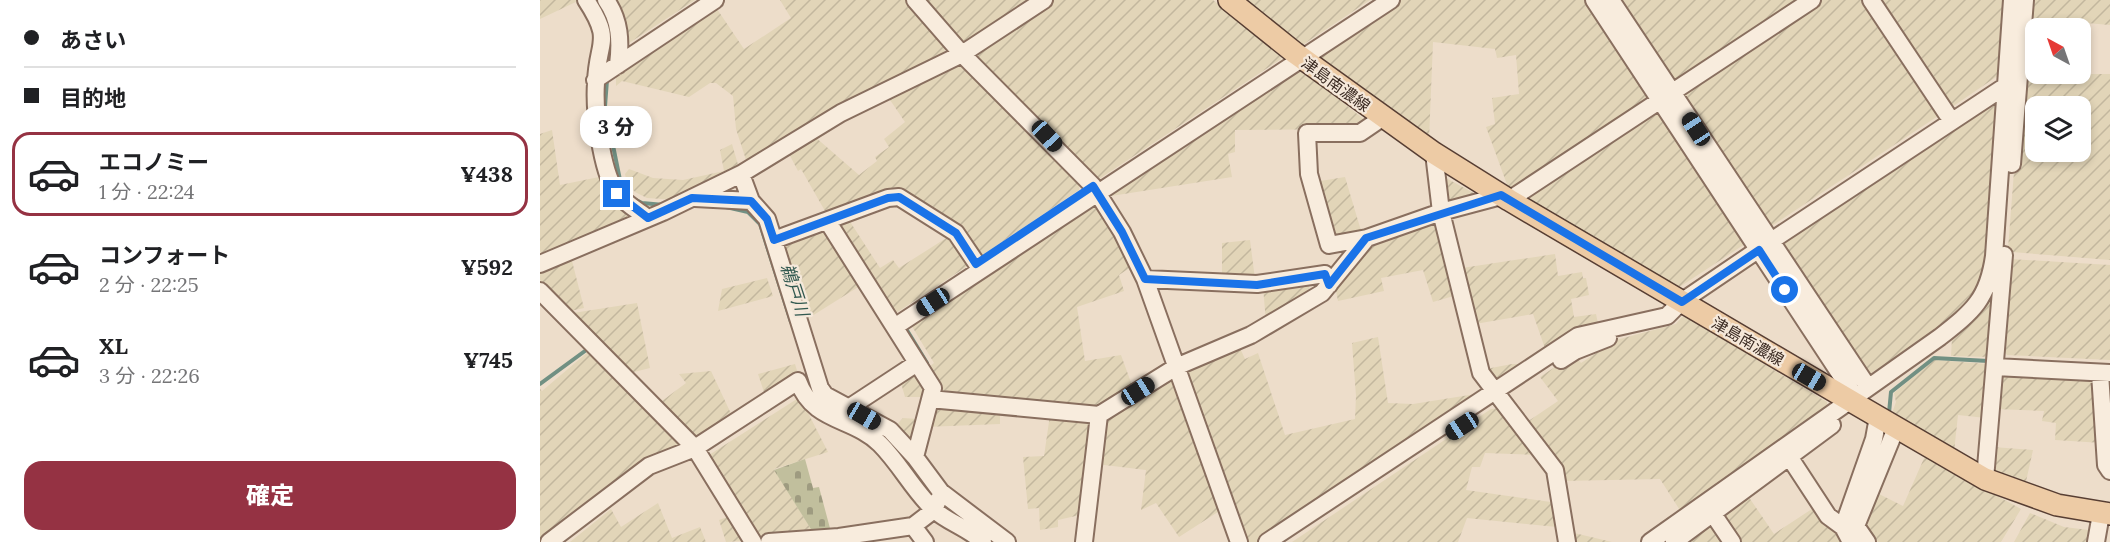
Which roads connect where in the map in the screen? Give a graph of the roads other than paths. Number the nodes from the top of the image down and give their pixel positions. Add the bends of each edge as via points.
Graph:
1 (586, 0) edge
2 (606, 0) edge
3 (699, 0) edge
4 (715, 0) edge
5 (915, 0) edge
6 (1044, 0) edge
7 (1229, 0) edge
8 (1375, 0) edge
9 (1391, 0) edge
10 (1594, 0) edge
11 (1611, 0) edge
12 (1812, 0) edge
13 (1871, 0) edge
14 (2012, 0) edge
15 (2025, 0) edge
16 (962, 54) junction
17 (1298, 56) junction
18 (617, 62) junction
19 (597, 80) junction
20 (2006, 83) junction
21 (1667, 97) junction
22 (1947, 114) junction
23 (1382, 118) junction
24 (1434, 153) junction
25 (741, 174) junction
26 (1096, 190) junction
27 (1505, 198) junction
28 (688, 200) junction
29 (751, 201) junction
30 (1442, 212) junction
31 (648, 218) junction
32 (828, 222) junction
33 (1366, 238) junction
34 (774, 240) junction
35 (1762, 241) junction
36 (540, 264) edge
37 (976, 264) junction
38 (1145, 279) junction
39 (1329, 285) junction
40 (540, 291) edge
41 (1680, 301) junction
42 (894, 323) junction
43 (1995, 362) junction
44 (917, 363) junction
45 (1176, 366) junction
46 (2107, 370) edge
47 (1868, 387) junction
48 (1498, 397) junction
49 (930, 399) junction
50 (1852, 402) junction
51 (847, 409) junction
52 (1099, 415) junction
53 (1887, 423) junction
54 (698, 452) junction
55 (915, 457) junction
56 (1790, 458) junction
57 (2110, 471) edge
58 (1985, 479) junction
59 (937, 501) junction
60 (1713, 514) junction
61 (2106, 514) edge
62 (913, 526) junction
63 (1847, 535) edge
64 (570, 537) dead end
65 (549, 542) edge
66 (753, 542) edge
67 (769, 542) edge
68 (925, 542) edge
69 (983, 542) edge
70 (1007, 542) edge
71 (1083, 542) edge
72 (1239, 542) edge
73 (1267, 542) edge
74 (1285, 542) edge
75 (1567, 542) edge
76 (1650, 542) edge
77 (1674, 542) edge
78 (1732, 542) edge
79 (1867, 542) edge
80 (2096, 542) edge

1 - 19 street via 599,20 604,38
2 - 18 street via 619,29
3 - 18 street
4 - 18 street
5 - 16 street
6 - 16 street
7 - 17 main road, 津島南濃線
8 - 17 street
9 - 17 street
10 - 21 street
11 - 21 street
12 - 21 street
13 - 22 street
14 - 20 street
15 - 43 street
16 - 25 street via 841,113
16 - 26 street
17 - 23 main road, 津島南濃線
17 - 26 street
18 - 19 street
19 - 31 street via 596,106 611,183 627,204
20 - 22 street via 2002,77
20 - 35 street
20 - 47 street via 1994,256 1986,289 1972,312
21 - 27 street
21 - 35 street
22 - 35 street
23 - 24 main road, 津島南濃線
23 - 33 street via 1360,133 1307,134 1309,174 1329,245
24 - 27 main road, 津島南濃線
24 - 30 street
25 - 28 street
25 - 29 street
26 - 37 street
26 - 38 street
26 - 42 street
27 - 30 street
27 - 41 main road, 津島南濃線
28 - 29 street
28 - 31 street
29 - 34 street via 767,219
30 - 33 street
30 - 48 street via 1481,373
31 - 36 street
32 - 34 street
32 - 37 street via 899,197 956,233
32 - 42 street
33 - 39 street
34 - 51 street via 820,388 833,402
35 - 41 street
35 - 47 street
35 - 50 street via 1850,389
37 - 42 street
38 - 39 street via 1257,285 1325,274
38 - 45 street
39 - 45 street via 1251,335
40 - 54 street
41 - 48 street via 1666,316 1578,336
41 - 50 main road, 津島南濃線
42 - 44 street
43 - 46 street
43 - 58 street
44 - 49 street via 933,388
44 - 51 street
45 - 52 street
45 - 72 street
46 - 57 street via 2106,465
47 - 50 street
48 - 73 street
48 - 74 street
48 - 75 street via 1555,470
49 - 52 street
49 - 55 street
50 - 53 main road, 津島南濃線
50 - 56 street
50 - 76 street
51 - 55 street via 890,430
52 - 71 street
53 - 58 main road, 津島南濃線
53 - 63 street via 1874,439
53 - 79 street via 1856,526
54 - 59 street via 802,392 823,414 879,443
54 - 64 street via 650,474
54 - 65 street via 649,466
54 - 66 street
55 - 59 street
56 - 60 street
56 - 63 street via 1828,516
58 - 61 main road, 津島南濃線 via 2057,506
59 - 62 street
59 - 69 street
59 - 70 street
60 - 77 street
60 - 78 street
61 - 80 street
62 - 67 street
62 - 68 street

